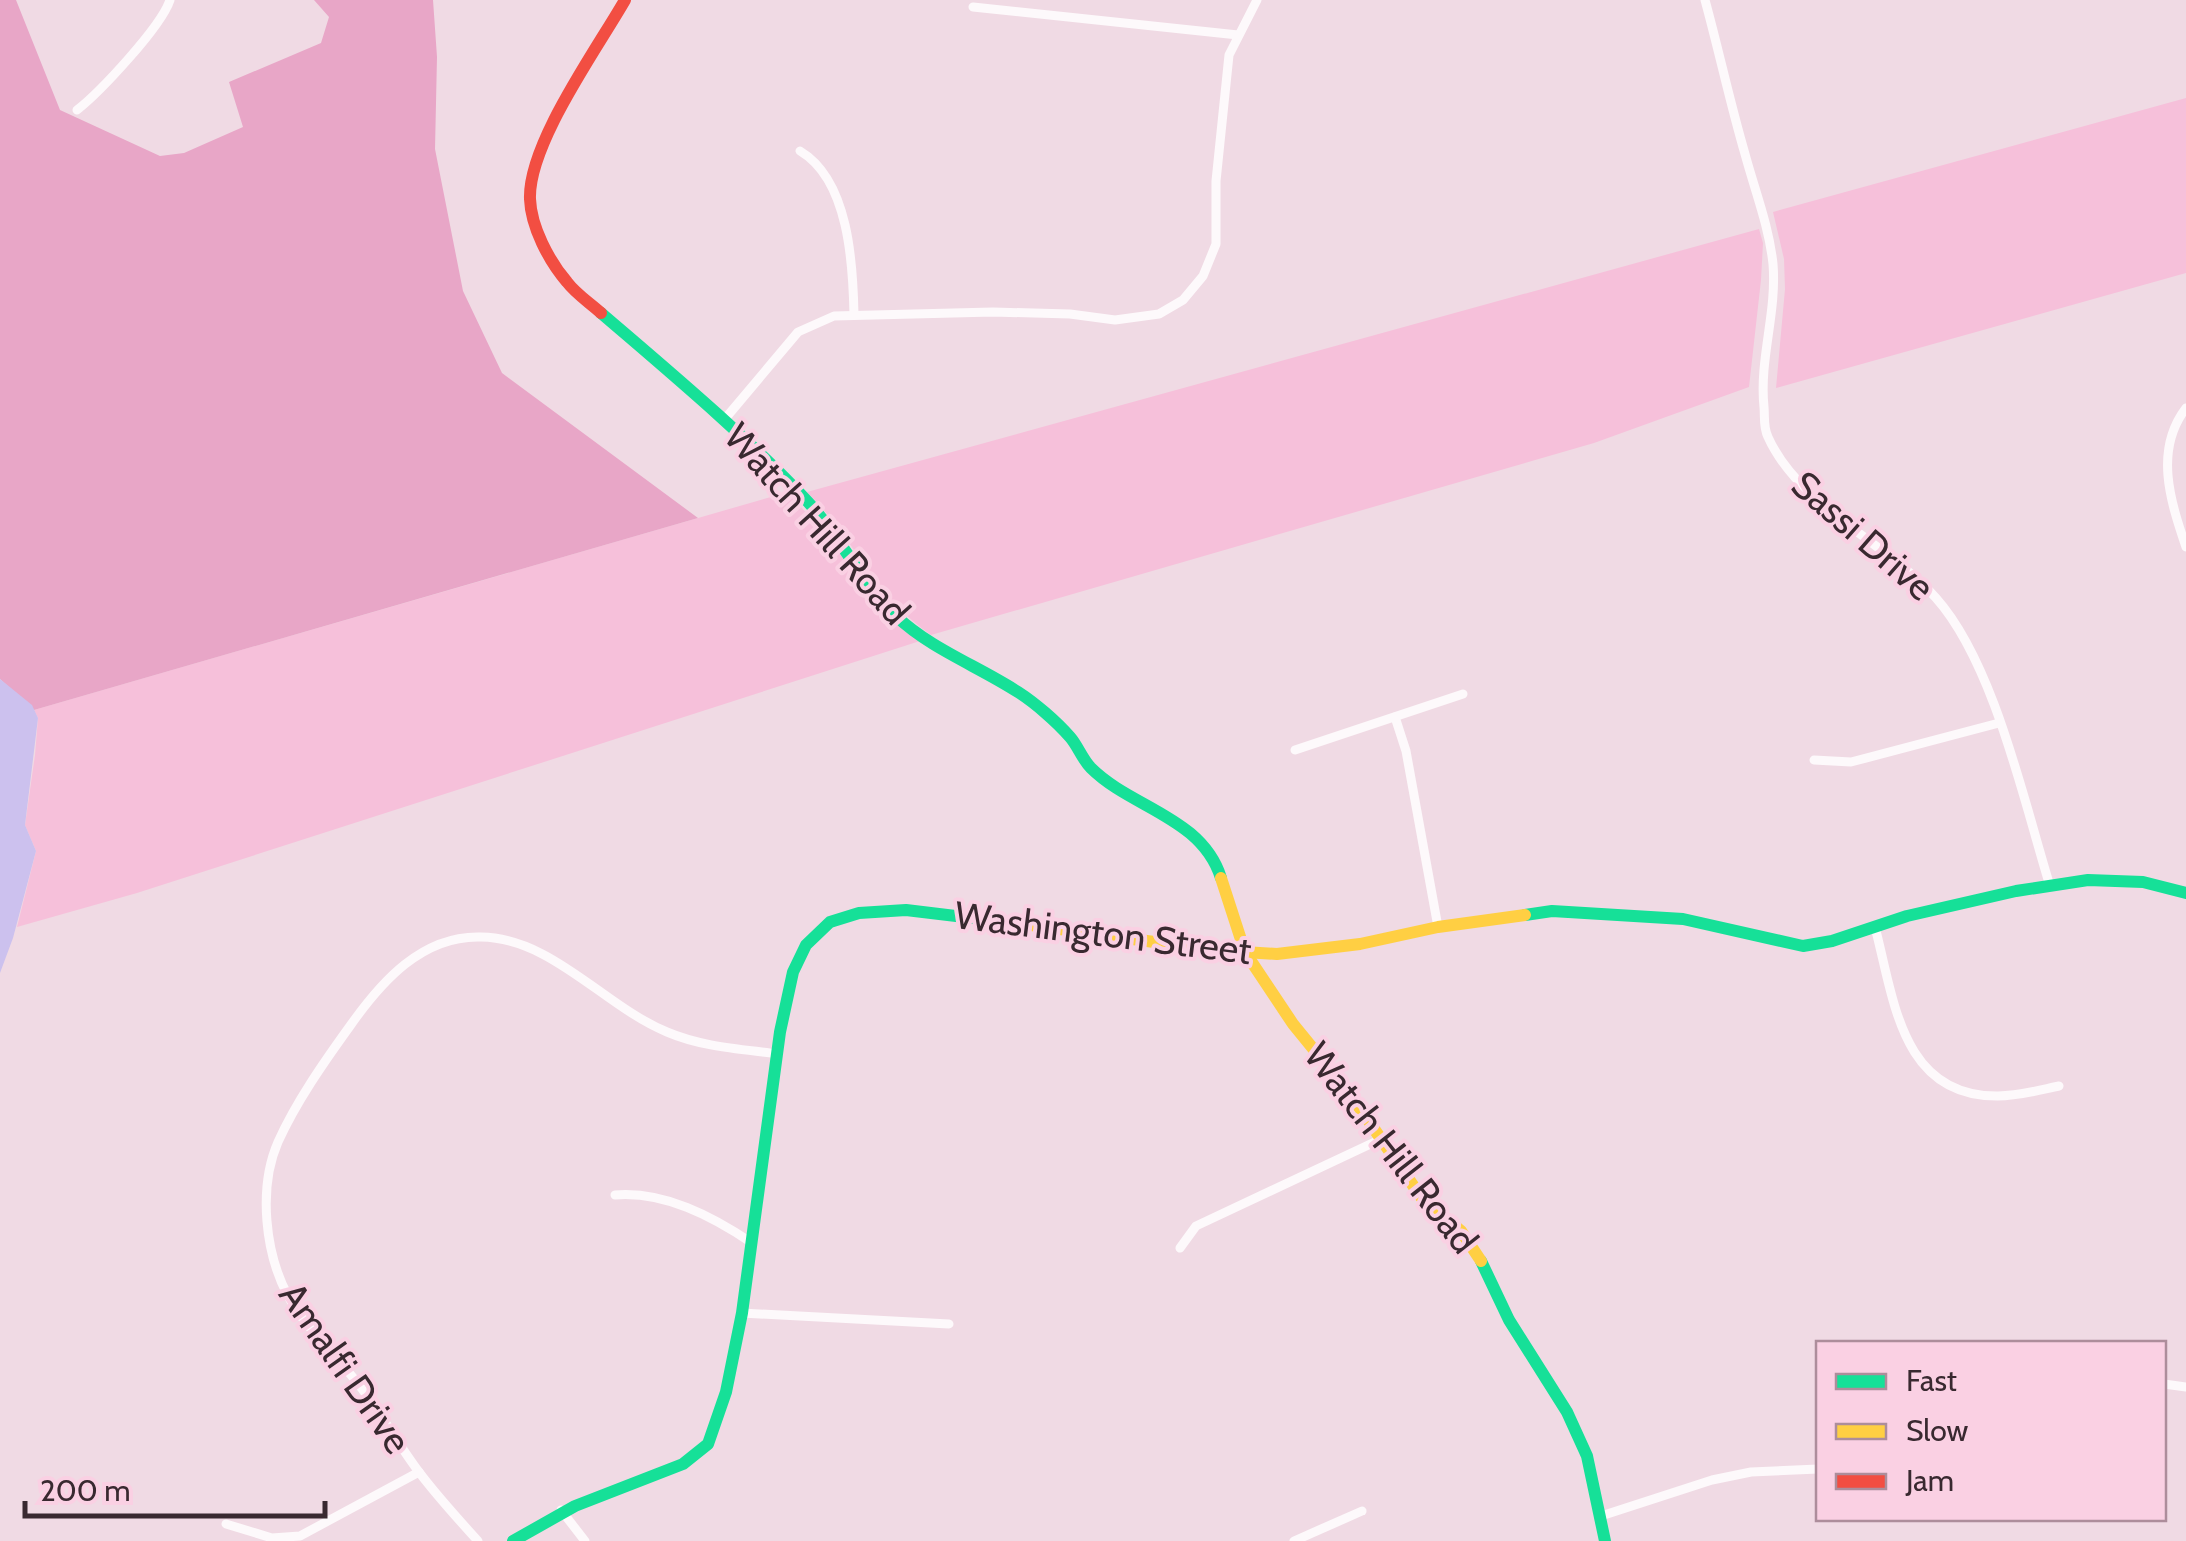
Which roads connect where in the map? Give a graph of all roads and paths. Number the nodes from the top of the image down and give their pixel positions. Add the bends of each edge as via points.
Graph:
1 (170, 0) edge
2 (625, 0) edge
3 (1258, 0) edge
4 (1705, 0) edge
5 (973, 7) dead end
6 (1238, 35) junction
7 (77, 110) dead end
8 (800, 150) dead end
9 (854, 315) junction
10 (2186, 408) edge
11 (724, 420) junction
12 (2186, 547) edge
13 (1463, 694) dead end
14 (1395, 717) junction
15 (1999, 723) junction
16 (1295, 750) dead end
17 (1814, 760) dead end
18 (2050, 886) junction
19 (2186, 893) edge
20 (1438, 927) junction
21 (1876, 928) junction
22 (1246, 952) junction
23 (778, 1054) junction
24 (2059, 1086) dead end
25 (1379, 1140) junction
26 (615, 1195) dead end
27 (752, 1243) junction
28 (1180, 1248) dead end
29 (742, 1312) junction
30 (949, 1324) dead end
31 (1816, 1469) edge
32 (418, 1472) junction
33 (561, 1510) junction
34 (1362, 1510) dead end
35 (1601, 1516) junction
36 (226, 1524) dead end
37 (478, 1541) edge
38 (513, 1541) edge
39 (585, 1541) edge
40 (1294, 1541) edge
41 (1605, 1541) edge

1 - 7 street
2 - 11 street, Watch Hill Road via 543,142 530,201 543,245 567,283
3 - 6 street
4 - 15 street, Sassi Drive via 1773,265 1761,376 1765,431 1793,477 1934,595 1956,622
5 - 6 street
6 - 9 street via 1223,98 1216,244 1204,276 1183,300 1159,314 1115,320 1070,314
8 - 9 street via 819,167 848,234
9 - 11 street via 798,332
10 - 12 street via 2174,424 2167,482
11 - 22 street, Watch Hill Road via 820,515 897,616 1022,694 1069,736 1089,767 1165,813 1203,846
13 - 14 street
14 - 16 street
14 - 20 street
15 - 17 street via 1851,762
15 - 18 street, Sassi Drive
18 - 19 street, Washington Street via 2143,882
18 - 21 street, Washington Street
20 - 21 street, Washington Street via 1552,911 1636,914 1803,946
20 - 22 street, Washington Street via 1360,944
21 - 24 street via 1919,1063 1957,1088 1996,1097
22 - 23 street, Washington Street via 906,910 859,913 830,922 806,944 793,972
22 - 25 street, Watch Hill Road
23 - 27 street, Washington Street
23 - 32 street, Amalfi Drive via 667,1032 537,950 481,936 414,957 371,996 278,1144 267,1212 272,1256 289,1297 376,1406
25 - 28 street via 1196,1226
25 - 35 street, Watch Hill Road via 1484,1266 1567,1412
26 - 27 street via 646,1195 712,1216
27 - 29 street, Washington Street
29 - 30 street
29 - 33 street, Washington Street via 719,1417 698,1456
31 - 35 street via 1712,1480
32 - 36 street via 300,1536 272,1538
32 - 37 street, Amalfi Drive
33 - 38 street, Washington Street
33 - 39 street
34 - 40 street
35 - 41 street, Watch Hill Road

